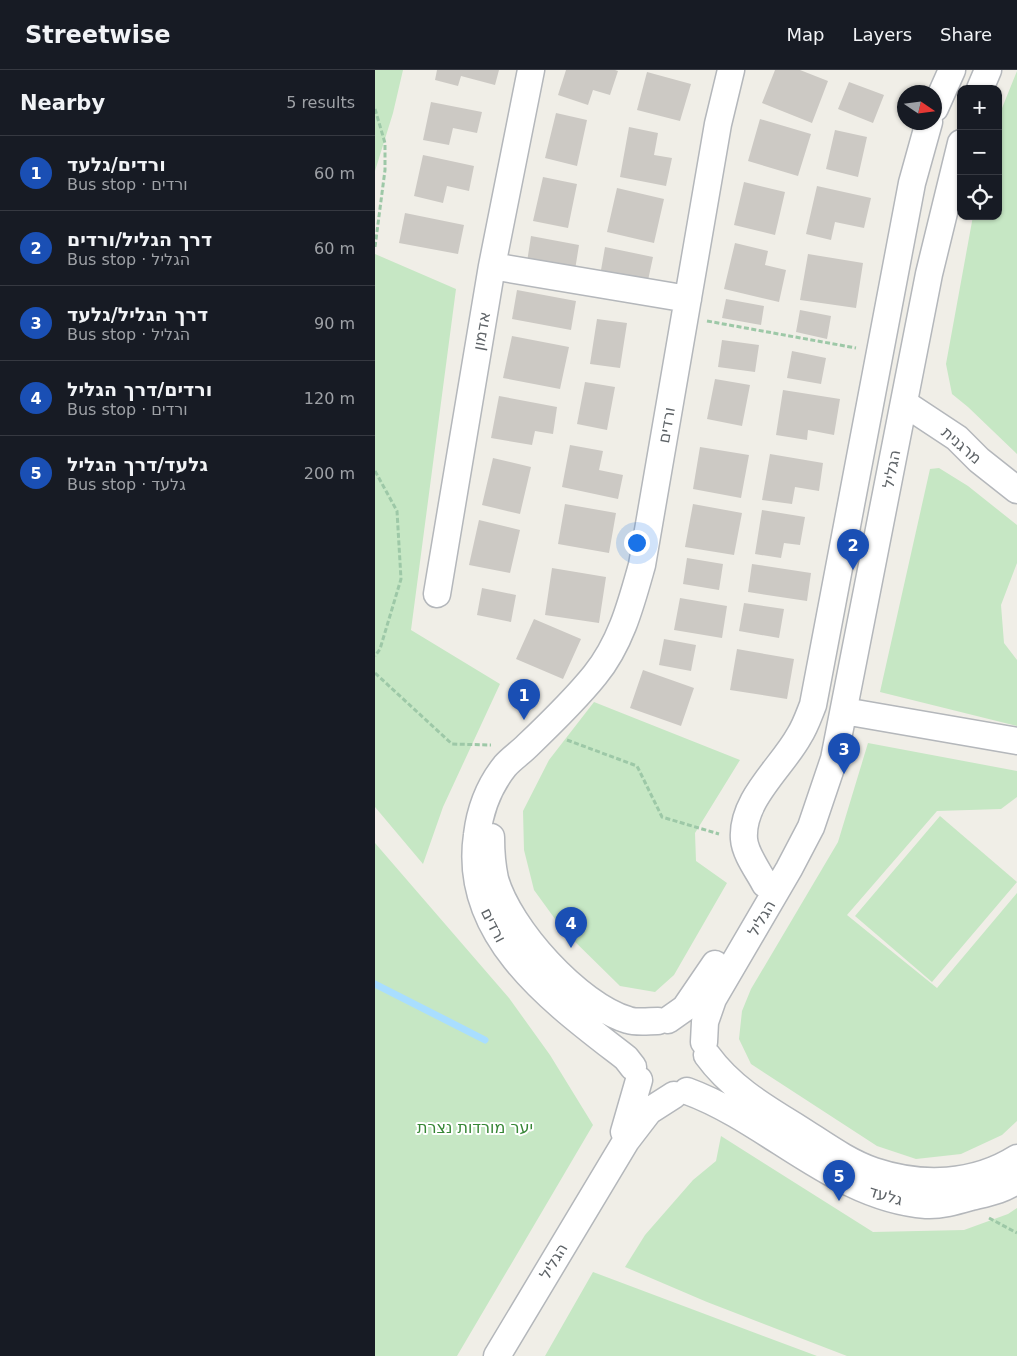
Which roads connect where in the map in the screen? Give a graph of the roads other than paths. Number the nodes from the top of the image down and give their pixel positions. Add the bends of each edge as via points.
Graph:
1 (531, 70) edge
2 (731, 70) edge
3 (951, 70) edge
4 (988, 70) edge
5 (982, 85) edge
6 (942, 91) edge
7 (927, 130) edge
8 (957, 158) edge
9 (492, 266) junction
10 (686, 308) junction
11 (904, 403) junction
12 (1017, 490) edge
13 (437, 594) dead end
14 (844, 711) junction
15 (1017, 741) edge
16 (528, 746) junction
17 (823, 795) junction
18 (765, 884) junction
19 (663, 1020) junction
20 (706, 1048) junction
21 (636, 1074) junction
22 (680, 1093) junction
23 (1017, 1158) edge
24 (609, 1167) junction
25 (1017, 1180) edge
26 (497, 1356) edge

1 - 9 street, אדמון
2 - 10 street, ורדים via 718,124
3 - 6 street
4 - 5 street
7 - 18 street via 912,183 813,705 799,737 769,777 745,825 744,841
8 - 11 street, הגליל via 939,226
9 - 10 street
9 - 13 street, אדמון
10 - 16 street, ורדים via 642,565 629,611 615,644 595,674
11 - 12 street, מרגנית via 957,438
11 - 14 street, הגליל
14 - 15 street
14 - 17 street, הגליל
16 - 19 street, ורדים via 495,802 491,829 491,857 507,907 545,958 590,1000 630,1021
16 - 21 street, ורדים via 505,766 488,792 474,850 479,895 491,924 528,974 555,1001 626,1058
17 - 18 street, הגליל
17 - 20 street, הגליל via 789,869 713,999 705,1022
18 - 19 street, הגליל via 694,996 678,1014
19 - 20 street via 684,1022 697,1031
19 - 21 street via 647,1027 635,1041 632,1054
20 - 22 street via 706,1068 699,1080
20 - 23 street, גלעד via 720,1072 757,1103 873,1171 923,1181 952,1181 981,1176
21 - 22 street via 649,1089 661,1094
21 - 24 street, הגליל via 630,1117
22 - 24 street, הגליל via 649,1111
22 - 25 street, גלעד via 721,1104 833,1174 892,1199 927,1206 984,1194
24 - 26 street, הגליל

